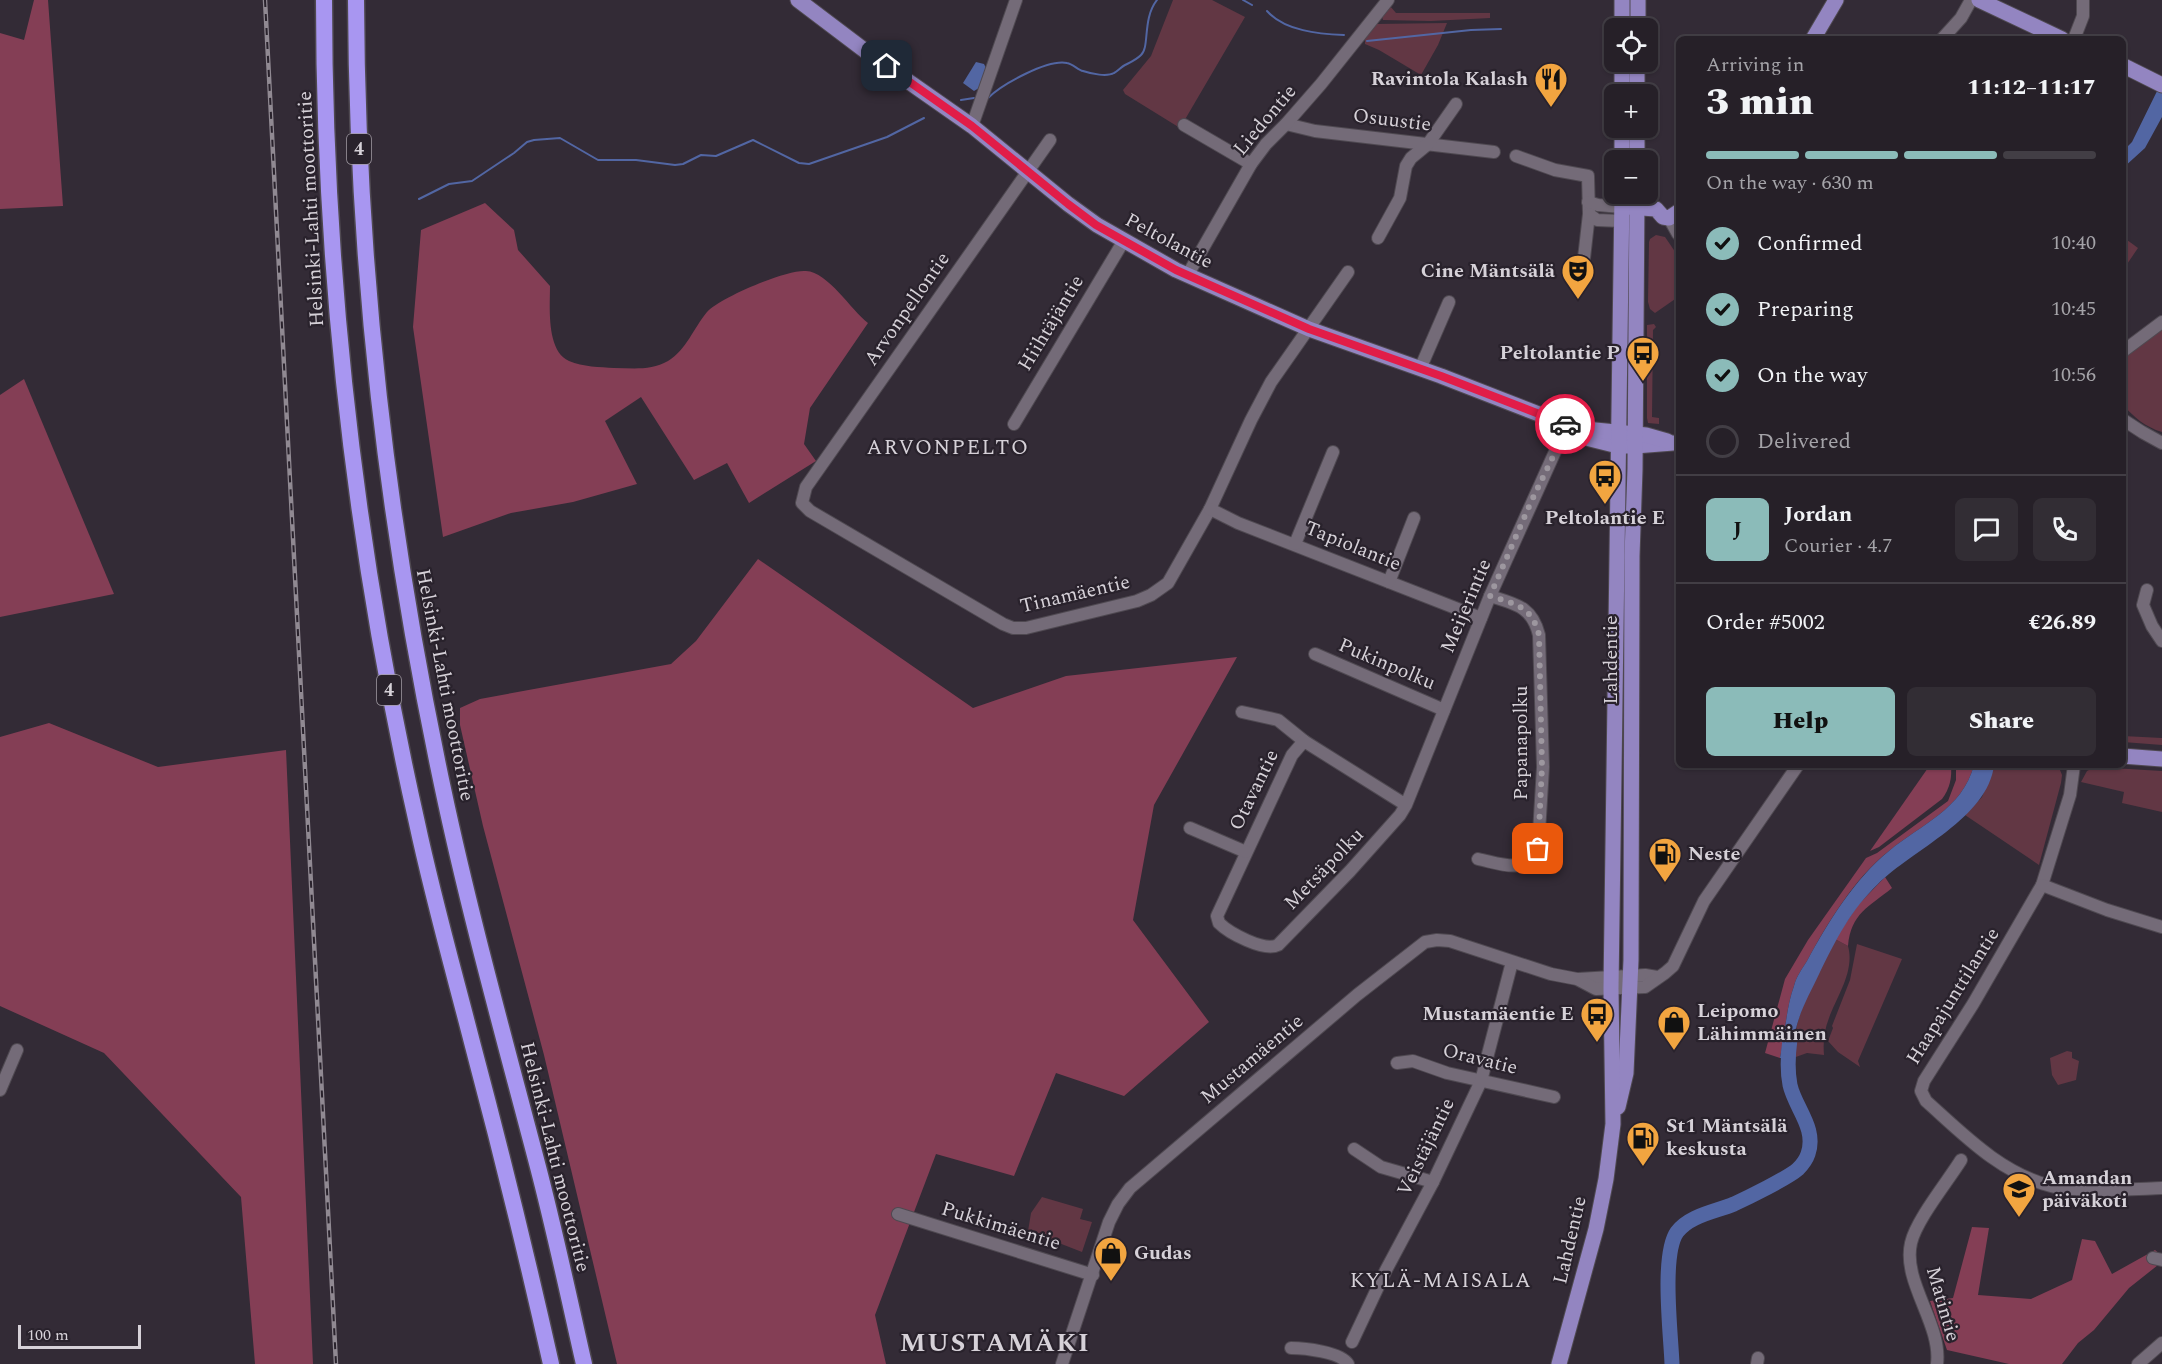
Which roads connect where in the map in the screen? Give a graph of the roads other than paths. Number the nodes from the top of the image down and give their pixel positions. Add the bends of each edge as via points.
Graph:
1 (324, 0) edge
2 (356, 0) edge
3 (798, 0) edge
4 (1016, 0) edge
5 (1388, 0) edge
6 (1622, 0) edge
7 (1638, 0) edge
8 (1971, 0) edge
9 (1979, 0) edge
10 (2084, 0) edge
11 (1832, 1) edge
12 (1622, 18) edge
13 (1638, 18) edge
14 (1814, 36) edge
15 (1945, 36) edge
16 (2056, 36) edge
17 (2075, 36) edge
18 (2126, 67) edge
19 (2156, 82) edge
20 (1456, 104) dead end
21 (1286, 124) junction
22 (1184, 125) dead end
23 (972, 126) junction
24 (1050, 140) dead end
25 (1428, 144) junction
26 (1494, 152) dead end
27 (1516, 156) dead end
28 (1251, 164) junction
29 (1028, 171) junction
30 (1629, 207) edge
31 (1589, 208) junction
32 (1670, 215) edge
33 (1676, 229) edge
34 (1378, 238) dead end
35 (1123, 242) junction
36 (1348, 272) dead end
37 (1187, 276) junction
38 (1582, 276) dead end
39 (1449, 302) dead end
40 (2162, 322) edge
41 (1309, 329) junction
42 (2126, 349) edge
43 (1420, 369) junction
44 (2126, 422) edge
45 (1014, 424) dead end
46 (1570, 427) junction
47 (1619, 439) junction
48 (1635, 440) junction
49 (1676, 443) edge
50 (2162, 443) edge
51 (1333, 452) dead end
52 (802, 503) joint
53 (1210, 509) junction
54 (1414, 518) dead end
55 (1295, 544) junction
56 (1389, 582) junction
57 (2147, 590) dead end
58 (1490, 596) junction
59 (1481, 618) junction
60 (2162, 641) edge
61 (1315, 654) dead end
62 (1444, 710) junction
63 (1242, 712) dead end
64 (1304, 741) junction
65 (2126, 756) edge
66 (2162, 759) edge
67 (1796, 768) edge
68 (2073, 768) edge
69 (1406, 805) junction
70 (1190, 828) dead end
71 (1246, 852) junction
72 (1478, 859) dead end
73 (2042, 885) junction
74 (2162, 927) edge
75 (1262, 947) joint
76 (1512, 962) junction
77 (1631, 982) junction
78 (1611, 983) junction
79 (17, 1050) dead end
80 (1397, 1063) dead end
81 (1481, 1081) junction
82 (0, 1090) edge
83 (1554, 1097) dead end
84 (1612, 1124) junction
85 (1354, 1149) dead end
86 (1961, 1160) dead end
87 (1433, 1182) junction
88 (2162, 1188) edge
89 (898, 1214) dead end
90 (1093, 1275) junction
91 (1352, 1342) dead end
92 (2162, 1343) edge
93 (1291, 1348) dead end
94 (551, 1364) edge
95 (584, 1364) edge
96 (1062, 1364) edge
97 (1348, 1364) edge
98 (1559, 1364) edge
99 (1937, 1364) edge
100 (2138, 1364) edge

1 - 94 highway, Helsinki-Lahti moottoritie / 4 via 329,191 338,323 371,583 417,824
2 - 95 highway, Helsinki-Lahti moottoritie / 4 via 360,192 368,298 401,567 443,791
3 - 23 main road, Peltolantie
4 - 23 street
5 - 21 street, Liedontie
6 - 12 main road
7 - 13 main road
8 - 15 street
9 - 16 main road
10 - 17 street
11 - 14 main road
18 - 19 main road
20 - 25 street
21 - 25 street, Osuustie
21 - 28 street, Liedontie
22 - 28 street
23 - 29 main road, Peltolantie
24 - 29 street, Arvonpellontie
25 - 26 street, Osuustie
25 - 34 street via 1406,166 1400,198
27 - 31 street via 1555,170 1588,176
28 - 37 street, Liedontie
29 - 35 main road, Peltolantie
29 - 52 street, Arvonpellontie via 806,487
30 - 31 street via 1597,220
30 - 32 main road via 1654,222
30 - 47 main road, Lahdentie
30 - 48 main road, Lahdentie
31 - 38 street
32 - 33 street
35 - 37 main road, Peltolantie
35 - 45 street, Hiihtäjäntie
36 - 41 street, Tinamäentie
37 - 41 main road, Peltolantie
39 - 43 street
40 - 42 street
41 - 43 main road, Peltolantie
41 - 53 street, Tinamäentie via 1270,382
43 - 46 main road, Peltolantie
44 - 50 street
46 - 47 main road, Peltolantie via 1590,439
46 - 58 street, Meijerintie
47 - 48 main road, Peltolantie
47 - 78 main road, Lahdentie
48 - 49 main road, Peltolantie
48 - 77 main road, Lahdentie
51 - 55 street
52 - 53 street, Tinamäentie via 810,512 1013,628 1026,628 1151,595 1168,583
53 - 55 street, Tapiolantie
54 - 56 street
55 - 56 street, Tapiolantie
56 - 59 street, Tapiolantie
57 - 60 street via 2143,605
58 - 59 street, Meijerintie
58 - 72 street, Papanapolku via 1522,606 1537,624 1541,790 1538,849 1534,858 1519,866
59 - 62 street, Meijerintie
61 - 62 street, Pukinpolku
62 - 69 street, Meijerintie
63 - 64 street via 1278,720
64 - 69 street, Otavantie
64 - 71 street, Otavantie via 1292,755
65 - 66 main road
67 - 77 street, Mustamäentie via 1709,893 1672,966 1657,977 1645,975
68 - 73 street, Haapajunttilantie via 2070,795
69 - 75 street, Metsäpolku via 1390,828 1278,945
70 - 71 street
71 - 75 street, Otavantie via 1216,916 1223,927
73 - 74 street
73 - 88 street, Haapajunttilantie via 1921,1091 1926,1101 1991,1158 2049,1186
76 - 78 street, Mustamäentie via 1596,989
76 - 81 street, Veistäjäntie
76 - 90 street, Mustamäentie via 1450,941 1425,942 1130,1188 1109,1222
77 - 78 street, Mustamäentie
77 - 84 main road, Lahdentie via 1626,1073
78 - 84 main road, Lahdentie
79 - 82 street
80 - 81 street, Oravatie via 1413,1061
81 - 83 street, Oravatie
81 - 87 street, Veistäjäntie
84 - 98 main road, Lahdentie via 1596,1229
85 - 87 street via 1381,1167
86 - 99 street, Matintie via 1916,1230 1910,1250
87 - 91 street, Veistäjäntie
89 - 90 street, Pukkimäentie
90 - 96 street, Mustamäentie
92 - 100 street
93 - 97 street via 1308,1348 1343,1358

